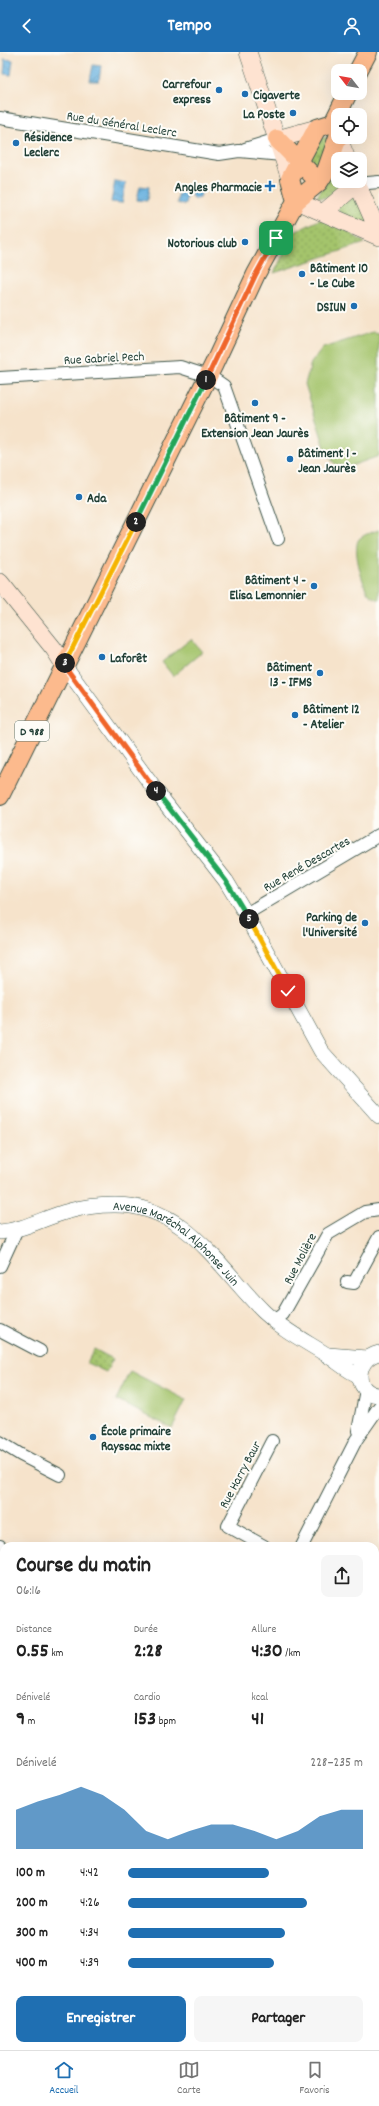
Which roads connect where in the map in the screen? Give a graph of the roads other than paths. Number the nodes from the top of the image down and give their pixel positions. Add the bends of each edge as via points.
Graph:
1 (248, 52) edge
2 (368, 52) edge
3 (362, 64) edge
4 (0, 118) edge
5 (331, 134) edge
6 (331, 135) edge
7 (331, 144) edge
8 (280, 147) junction
9 (239, 152) junction
10 (299, 161) junction
11 (290, 179) junction
12 (319, 182) junction
13 (367, 182) edge
14 (379, 182) edge
15 (350, 188) edge
16 (360, 188) edge
17 (296, 201) junction
18 (324, 212) junction
19 (379, 233) edge
20 (379, 237) edge
21 (208, 376) junction
22 (0, 378) edge
23 (278, 539) dead end
24 (0, 582) edge
25 (64, 665) junction
26 (0, 796) edge
27 (379, 835) edge
28 (246, 914) junction
29 (379, 1116) edge
30 (379, 1210) edge
31 (16, 1231) junction
32 (0, 1232) edge
33 (379, 1237) edge
34 (0, 1266) edge
35 (346, 1282) dead end
36 (274, 1321) junction
37 (1, 1332) edge
38 (40, 1351) dead end
39 (328, 1355) junction
40 (373, 1355) edge
41 (360, 1376) junction
42 (373, 1393) edge
43 (379, 1407) edge
44 (356, 1440) junction
45 (0, 1442) edge
46 (272, 1442) dead end
47 (60, 1475) dead end
48 (257, 1542) edge
49 (304, 1542) edge

1 - 8 main road
2 - 3 main road
4 - 9 street, Rue du Général Leclerc via 219,154
5 - 8 main road
6 - 10 main road
7 - 12 main road via 326,171
8 - 9 street
8 - 9 street
8 - 10 main road
8 - 11 main road
10 - 11 main road
10 - 12 main road
11 - 17 main road
12 - 17 main road
13 - 14 street
15 - 18 main road
16 - 19 main road
17 - 18 main road
17 - 21 main road, D 988 via 256,274
18 - 20 main road
21 - 22 street, Rue Gabriel Pech via 180,367
21 - 23 street, Rue Gabriel Pech via 224,386
21 - 25 main road, D 988
24 - 25 main road
25 - 26 main road, D 988
25 - 28 street via 226,881
27 - 28 street, Rue René Descartes
28 - 29 street via 321,1050
30 - 36 street, Rue Molière via 365,1212 328,1234 283,1314
31 - 32 street, Avenue Maréchal Alphonse Juin
31 - 34 street
31 - 36 street, Avenue Maréchal Alphonse Juin via 70,1211 114,1205 143,1208 166,1217 193,1234
33 - 35 street via 354,1283
36 - 39 street, Avenue Maréchal Alphonse Juin
37 - 38 street
39 - 40 street, Avenue Maréchal Alphonse Juin
39 - 41 street, Avenue Maréchal Alphonse Juin
40 - 41 street via 362,1363
41 - 42 street
42 - 44 street
43 - 44 street
44 - 49 street
45 - 47 street via 21,1456
46 - 48 street, Rue Harry Baur via 228,1526

